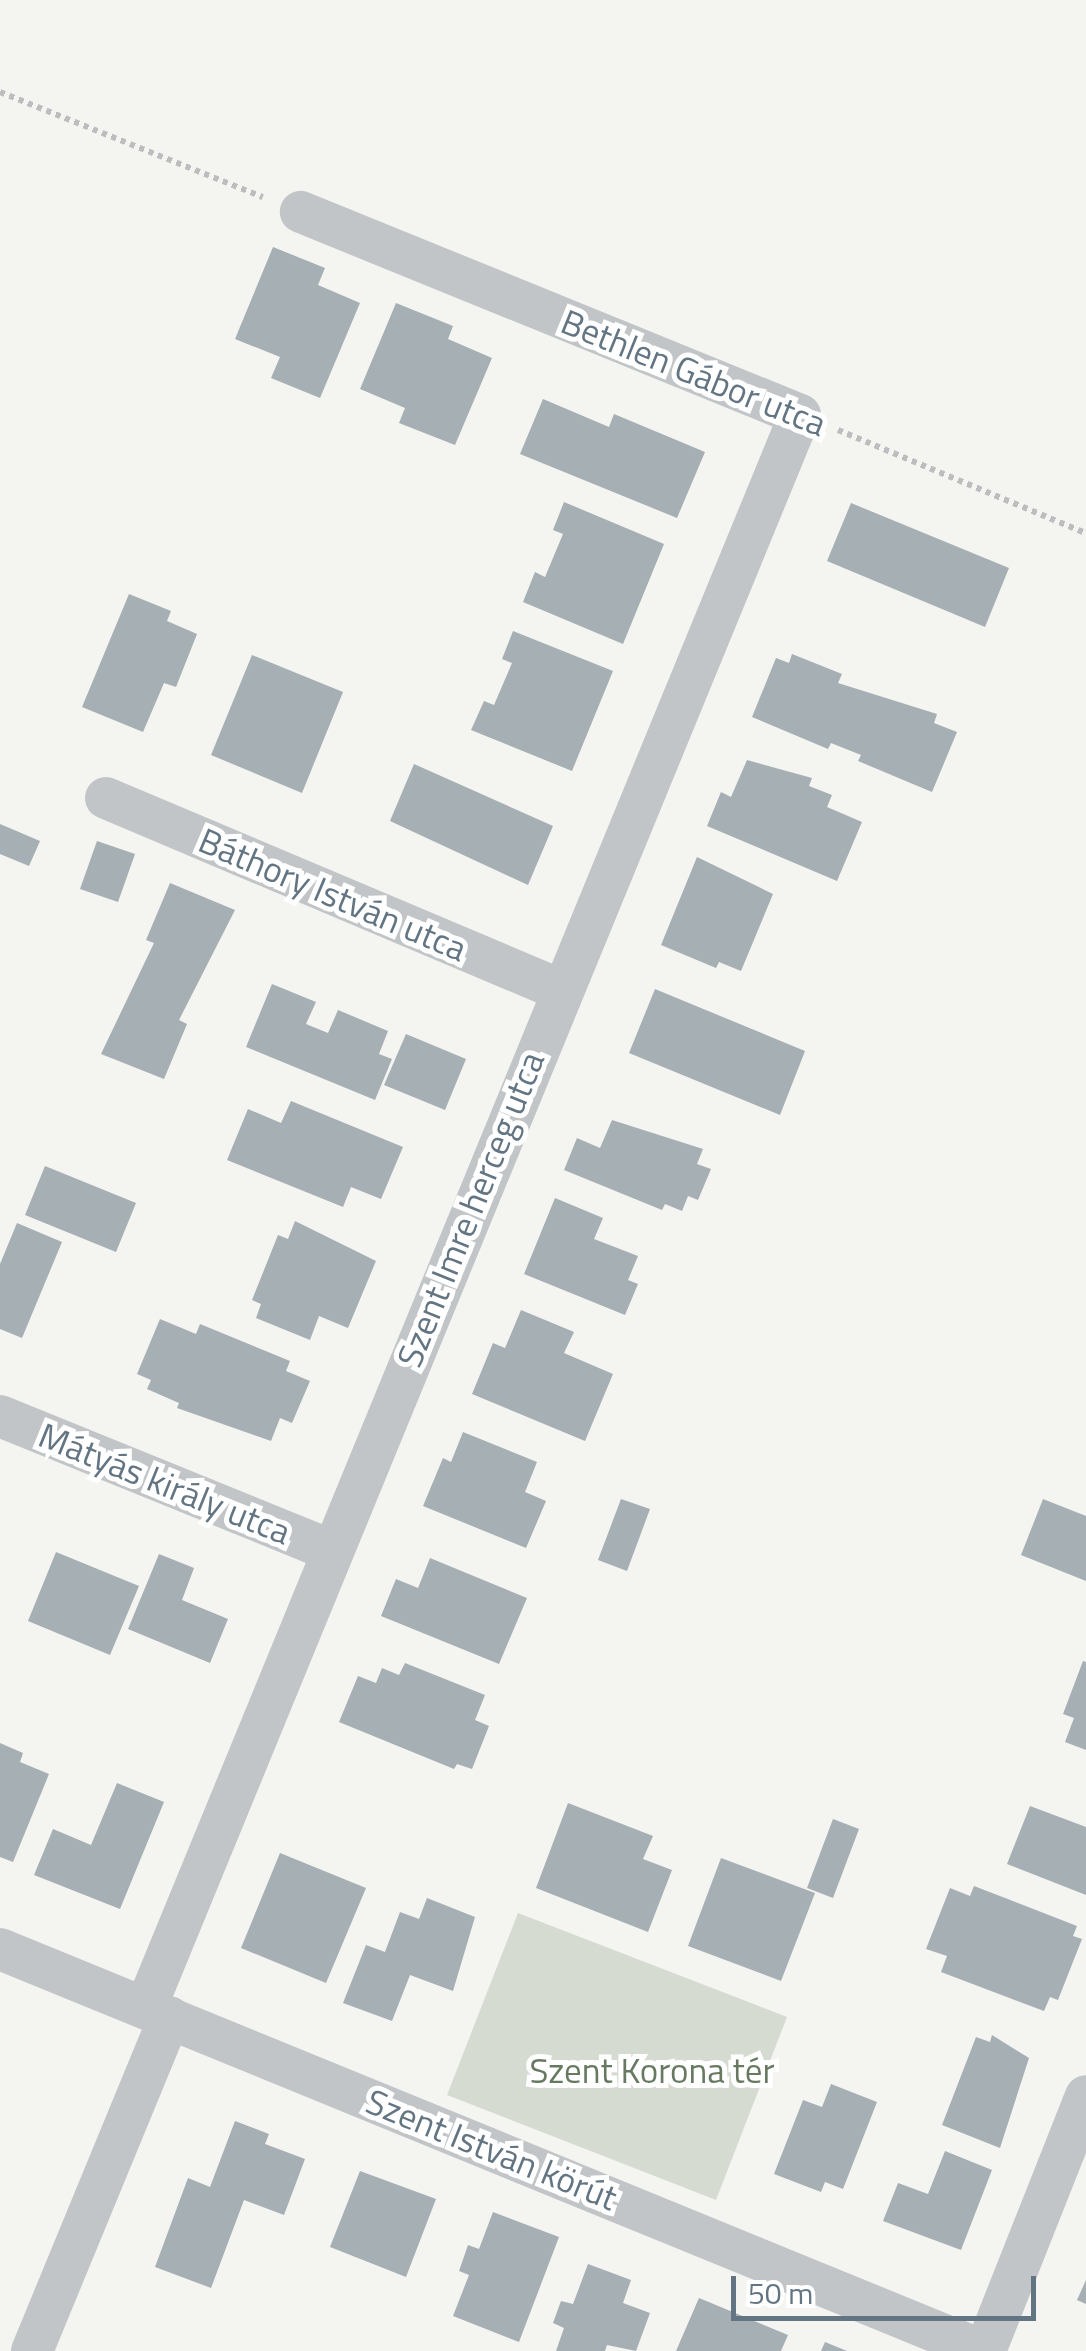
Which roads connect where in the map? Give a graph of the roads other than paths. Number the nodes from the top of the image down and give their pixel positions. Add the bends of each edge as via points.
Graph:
1 (301, 212) road end
2 (800, 415) joint
3 (106, 798) dead end
4 (560, 990) junction
5 (0, 1416) edge
6 (330, 1550) junction
7 (0, 1949) edge
8 (158, 2012) junction
9 (1086, 2096) edge
10 (32, 2351) edge
11 (984, 2351) edge

1 - 2 street, Bethlen Gábor utca
2 - 4 street, Szent Imre herceg utca
3 - 4 street, Báthory István utca
4 - 6 street, Szent Imre herceg utca
5 - 6 street, Mátyás király utca
6 - 8 street, Szent Imre herceg utca
7 - 8 street, Szent István körút
8 - 10 street, Szent Imre herceg utca
8 - 11 street, Szent István körút
9 - 11 street

